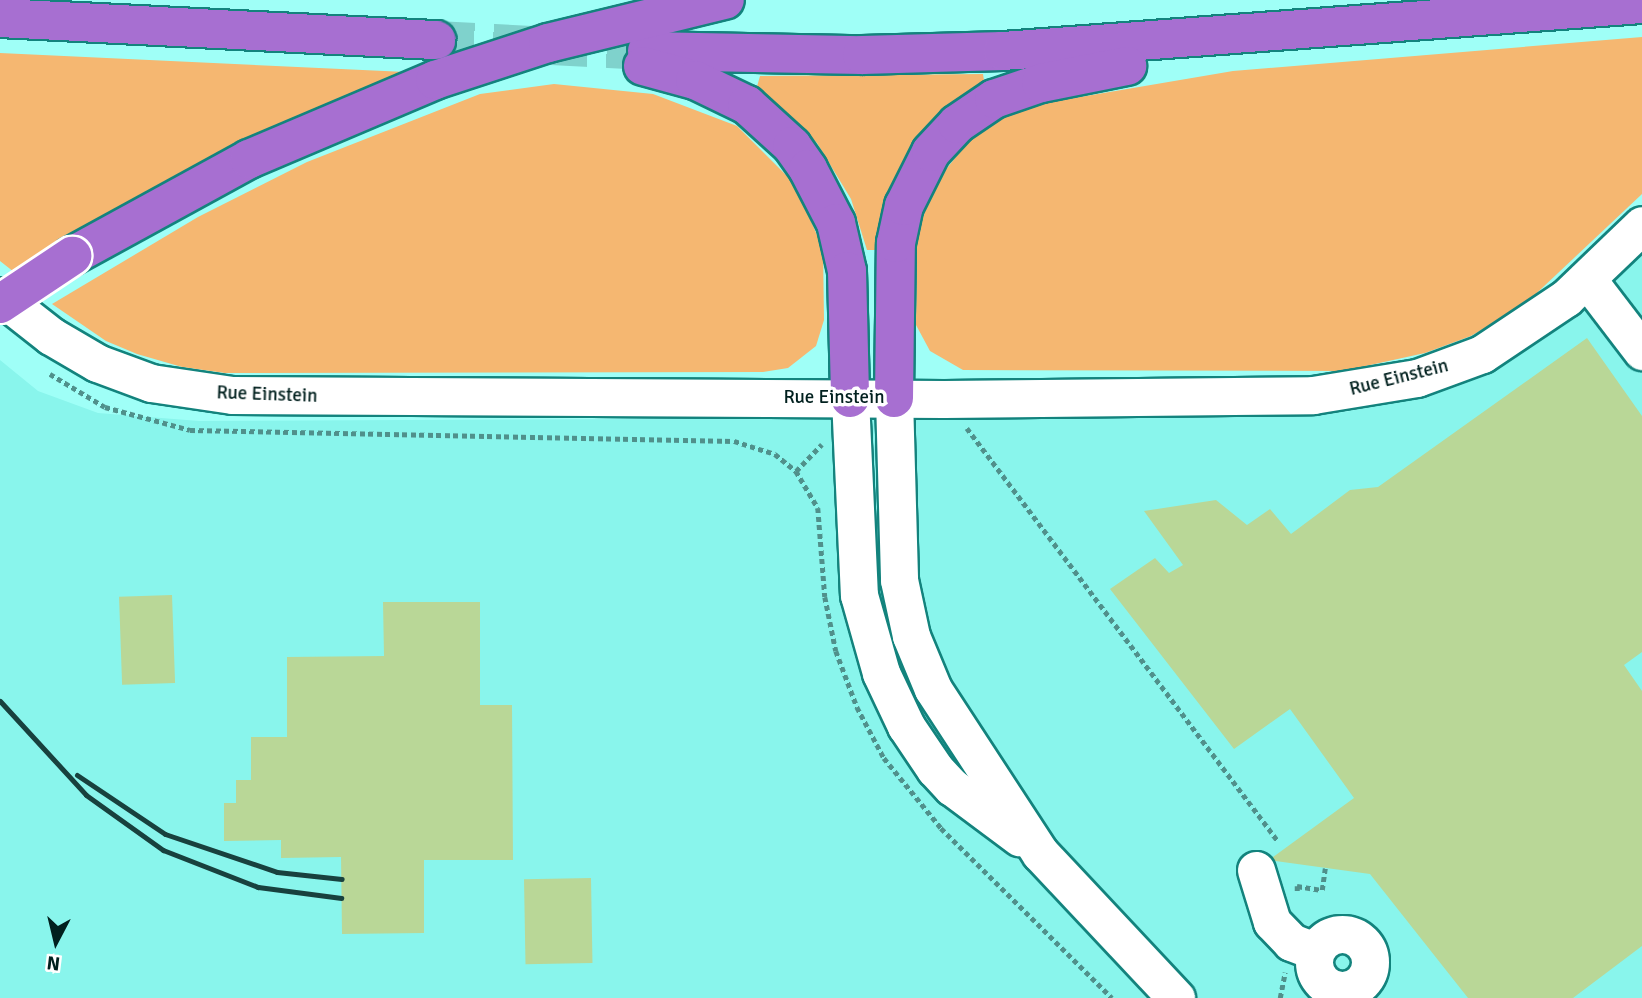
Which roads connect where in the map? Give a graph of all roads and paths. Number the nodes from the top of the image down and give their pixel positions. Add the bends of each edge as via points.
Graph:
1 (725, 0) edge
2 (1642, 4) edge
3 (0, 18) edge
4 (1399, 22) junction
5 (436, 40) tunnel mouth
6 (1642, 225) edge
7 (1587, 279) junction
8 (0, 296) edge
9 (0, 304) edge
10 (1642, 351) edge
11 (850, 398) junction
12 (894, 398) junction
13 (966, 427) dead end
14 (734, 441) dead end
15 (824, 442) dead end
16 (1040, 853) junction
17 (1267, 855) joint
18 (1319, 976) edge
19 (1375, 986) edge
20 (1176, 998) edge

1 - 9 highway, bridge via 548,43 423,85 249,159 72,256
2 - 4 highway
3 - 5 highway
4 - 11 highway via 935,54 644,58 747,105 769,122 808,169 836,223 847,271
4 - 12 highway via 1272,47 1067,76 1015,91 974,111 931,152 904,206 894,259
6 - 7 street, Rue Einstein
7 - 10 street
7 - 12 street, Rue Einstein via 1541,317 1482,354 1418,378 1372,388 1277,396
8 - 11 street, Rue Einstein via 41,329 97,363 151,383 204,393
11 - 12 street, Rue Einstein
11 - 16 street via 859,595 881,673 906,726 935,769 952,788
12 - 16 street via 896,548 911,636 948,716
13 - 17 path
14 - 15 path via 761,447 796,471
16 - 20 street
17 - 18 street via 1272,922
18 - 19 street via 1331,989
18 - 19 street via 1331,937 1352,936 1364,945

